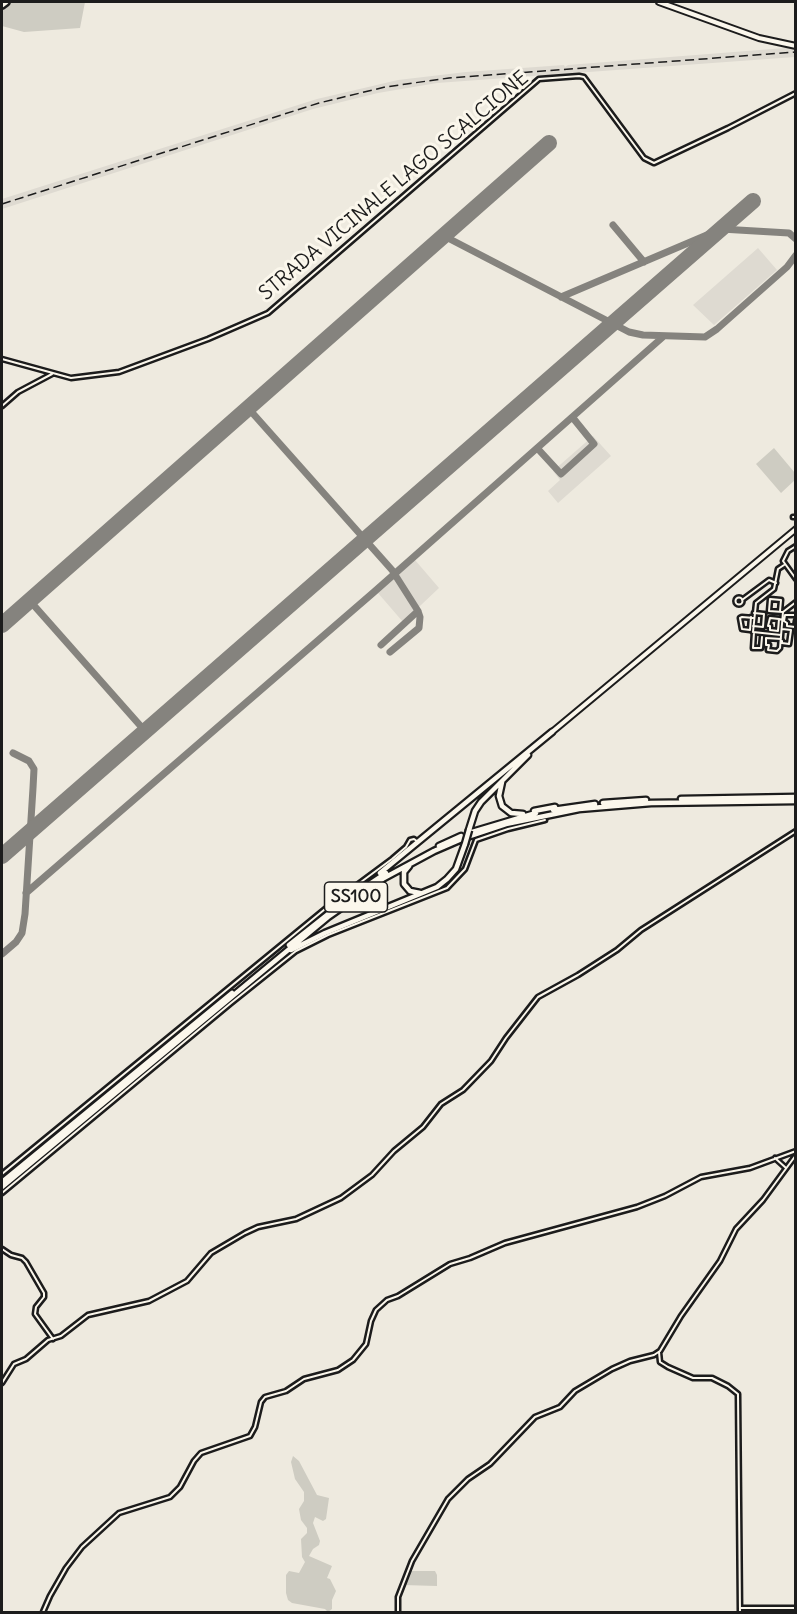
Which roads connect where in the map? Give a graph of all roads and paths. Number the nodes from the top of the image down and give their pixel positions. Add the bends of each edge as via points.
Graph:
1 (6, 2) edge
2 (659, 2) edge
3 (2, 5) edge
4 (795, 46) edge
5 (795, 93) edge
6 (2, 359) edge
7 (52, 374) junction
8 (2, 406) edge
9 (795, 529) edge
10 (795, 546) edge
11 (784, 565) junction
12 (795, 579) edge
13 (776, 583) junction
14 (742, 600) junction
15 (795, 602) edge
16 (789, 608) junction
17 (782, 612) junction
18 (754, 613) junction
19 (795, 615) edge
20 (752, 617) junction
21 (781, 620) junction
22 (795, 621) edge
23 (753, 626) junction
24 (782, 629) junction
25 (754, 632) junction
26 (762, 637) dead end
27 (781, 637) junction
28 (552, 732) junction
29 (506, 777) junction
30 (795, 799) edge
31 (579, 806) junction
32 (545, 820) dead end
33 (795, 831) edge
34 (464, 838) junction
35 (418, 842) junction
36 (423, 896) junction
37 (326, 914) junction
38 (237, 993) junction
39 (795, 1153) edge
40 (776, 1158) junction
41 (786, 1168) junction
42 (2, 1174) edge
43 (2, 1182) edge
44 (2, 1187) edge
45 (2, 1193) edge
46 (2, 1250) edge
47 (53, 1339) junction
48 (659, 1352) junction
49 (2, 1383) edge
50 (740, 1608) junction
51 (795, 1608) edge
52 (43, 1612) edge
53 (398, 1612) edge
54 (740, 1612) edge

1 - 3 highway
2 - 4 main road via 759,38
5 - 7 street, STRADA VICINALE LAGO SCALCIONE via 654,162 644,158 584,77 537,80 272,310 212,338 124,371 75,378
6 - 7 street, STRADA VICINALE LAGO SCALCIONE
7 - 8 street via 18,392
9 - 28 main road
10 - 11 street via 785,556
11 - 12 street
11 - 13 street via 778,569
13 - 14 street via 769,580
13 - 18 street via 756,603
14 - 14 street via 738,604 735,602 736,597
15 - 16 street
16 - 17 street
16 - 19 street
17 - 17 street via 769,611 770,599 781,600
17 - 21 street
18 - 20 street
18 - 23 street via 764,614 763,627
19 - 22 street via 785,615 784,621 795,627
20 - 20 street via 740,618 742,629 750,630
20 - 23 street
21 - 21 street via 770,618 770,630 778,631
21 - 24 street
23 - 25 street
24 - 24 street via 791,630 789,644 782,643
24 - 27 street
25 - 26 street via 753,648 761,648
25 - 27 street
27 - 27 street via 780,648 768,650 766,638
28 - 29 highway, SS100
28 - 35 highway
29 - 31 highway via 499,790 500,801 516,814
29 - 36 highway, SS100, bridge via 477,807 452,874
30 - 31 highway, SS100 via 651,800
30 - 34 highway, SS100 via 590,807 528,818
31 - 37 highway, SS100 via 505,821 447,842 378,878
32 - 36 street via 476,840 468,864 454,883 443,891
33 - 47 street via 641,930 582,973 538,997 491,1061 463,1090 441,1104 423,1127 341,1198 296,1219 248,1231 211,1253 181,1285 146,1302 90,1314
34 - 36 highway, SS100 via 405,870 406,887
34 - 38 highway, SS100 via 409,864 365,891
35 - 37 highway
35 - 42 street via 411,839 392,859 330,905
36 - 38 highway, SS100 via 304,942
36 - 45 street via 296,951
37 - 43 highway, SS100
38 - 44 highway, SS100
39 - 40 street
39 - 41 street
40 - 41 street
40 - 52 street via 701,1177 637,1207 505,1243 450,1264 387,1300 376,1310 366,1344 353,1360 338,1370 304,1379 264,1397 250,1436 201,1453 170,1497 119,1513 82,1547
41 - 48 street via 736,1229 720,1261
46 - 47 street via 26,1262 44,1293 35,1314
47 - 49 street via 14,1364
48 - 50 street via 660,1362 668,1367 693,1378 712,1378 738,1394
48 - 53 street via 612,1370 575,1391 560,1407 536,1417 490,1464 456,1490 417,1551 398,1597
50 - 51 street
50 - 54 street

